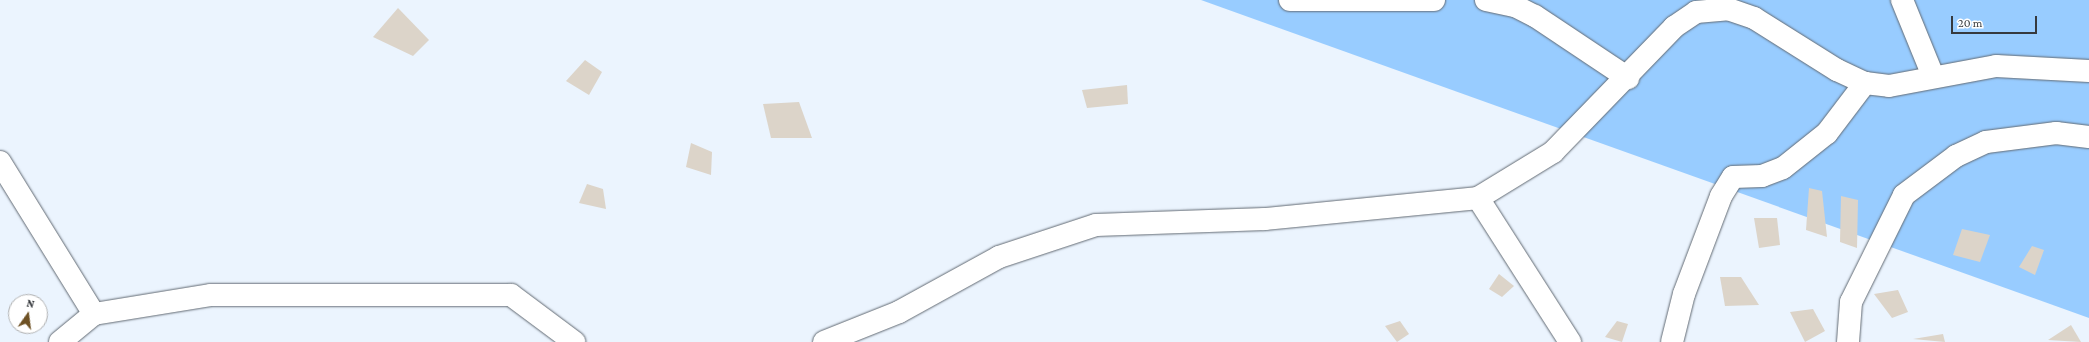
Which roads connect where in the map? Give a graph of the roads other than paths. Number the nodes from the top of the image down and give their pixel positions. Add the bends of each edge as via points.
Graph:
1 (1290, 0) edge
2 (1434, 0) edge
3 (1486, 0) edge
4 (1902, 0) edge
5 (2089, 71) edge
6 (1933, 76) junction
7 (1628, 78) junction
8 (1864, 83) junction
9 (2089, 137) edge
10 (0, 162) edge
11 (1478, 198) junction
12 (94, 314) junction
13 (60, 342) edge
14 (574, 342) edge
15 (824, 342) edge
16 (1570, 342) edge
17 (1672, 342) edge
18 (1848, 342) edge

1 - 2 street
3 - 7 street via 1515,6 1535,16
4 - 6 street
5 - 6 street via 1996,66
6 - 8 street via 1889,86
7 - 8 street via 1674,27 1696,12 1728,9 1754,18 1837,70
7 - 11 street via 1553,152
8 - 17 street via 1827,133 1783,168 1762,176 1733,177 1721,196 1684,294
9 - 18 street via 2056,133 1986,142 1956,156 1904,195 1851,302
10 - 12 street
11 - 15 street via 1266,219 1096,225 999,257 899,312
11 - 16 street
12 - 13 street
12 - 14 street via 211,295 511,295

